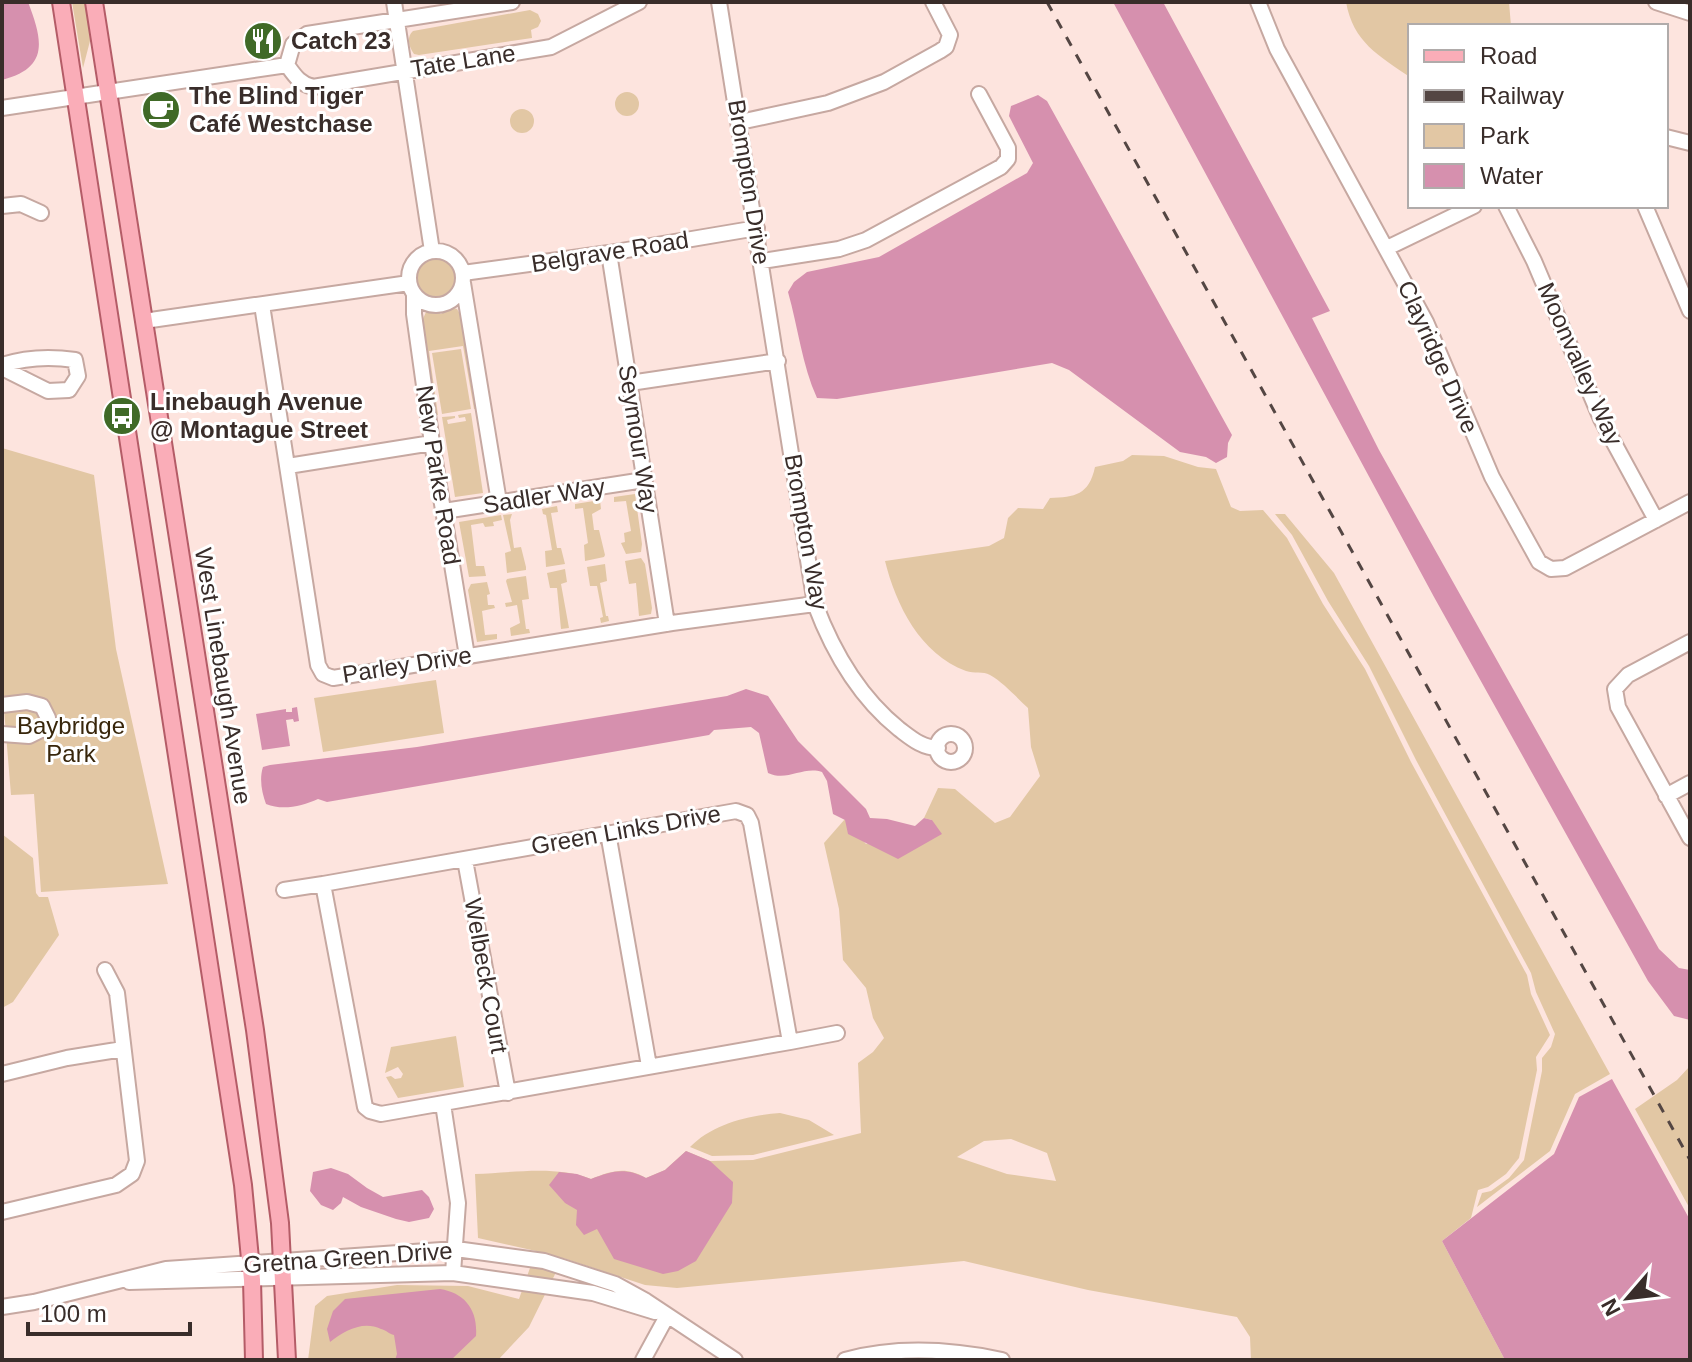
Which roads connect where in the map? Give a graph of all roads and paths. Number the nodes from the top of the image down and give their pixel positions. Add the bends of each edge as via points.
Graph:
1 (61, 2) edge
2 (94, 2) edge
3 (394, 2) edge
4 (512, 2) edge
5 (639, 2) edge
6 (719, 2) edge
7 (933, 2) edge
8 (1258, 2) edge
9 (1656, 2) edge
10 (1690, 13) edge
11 (397, 20) junction
12 (287, 65) junction
13 (404, 70) junction
14 (108, 92) junction
15 (979, 94) dead end
16 (76, 97) junction
17 (2, 108) edge
18 (740, 122) junction
19 (1668, 138) edge
20 (1690, 143) edge
21 (2, 206) edge
22 (1470, 208) edge
23 (1507, 208) edge
24 (1646, 208) edge
25 (41, 213) dead end
26 (757, 228) junction
27 (1387, 248) junction
28 (432, 251) junction
29 (609, 253) junction
30 (762, 261) junction
31 (463, 278) junction
32 (412, 288) junction
33 (262, 305) junction
34 (1690, 311) edge
35 (144, 321) junction
36 (778, 361) junction
37 (2, 367) edge
38 (630, 383) junction
39 (432, 443) junction
40 (288, 466) junction
41 (644, 480) junction
42 (499, 502) junction
43 (1690, 502) edge
44 (444, 511) junction
45 (1656, 520) junction
46 (815, 604) junction
47 (667, 624) junction
48 (1690, 642) edge
49 (467, 656) junction
50 (2, 705) edge
51 (2, 734) edge
52 (938, 748) dead end
53 (1690, 783) edge
54 (1666, 796) junction
55 (608, 833) junction
56 (1690, 838) edge
57 (465, 860) junction
58 (323, 884) junction
59 (284, 890) dead end
60 (105, 970) dead end
61 (837, 1033) dead end
62 (790, 1042) junction
63 (123, 1049) junction
64 (649, 1066) junction
65 (2, 1074) edge
66 (508, 1093) junction
67 (443, 1104) junction
68 (2, 1212) edge
69 (456, 1249) junction
70 (375, 1253) junction
71 (283, 1261) junction
72 (251, 1271) junction
73 (453, 1273) junction
74 (376, 1274) junction
75 (284, 1279) junction
76 (2, 1307) edge
77 (667, 1316) junction
78 (254, 1360) edge
79 (287, 1360) edge
80 (643, 1360) edge
81 (735, 1360) edge
82 (845, 1360) edge
83 (1002, 1360) edge

1 - 16 main road
2 - 14 main road, West Linebaugh Avenue
3 - 11 street
4 - 11 street
5 - 13 street, Tate Lane via 551,47
6 - 18 street, Brompton Drive
7 - 18 street via 950,35 940,51 839,99
8 - 27 street, Clayridge Drive via 1277,49
9 - 10 street
11 - 12 street via 307,34 293,44
11 - 13 street
12 - 13 street, Tate Lane via 304,85 313,87
12 - 14 street
13 - 28 street
14 - 16 street
14 - 35 main road, West Linebaugh Avenue
15 - 30 street via 1008,148 1001,167 866,240
16 - 17 street
16 - 72 main road via 226,1065
18 - 26 street, Brompton Drive
19 - 20 street
21 - 25 street via 21,204
22 - 27 street
23 - 45 street, Moonvalley Way via 1601,419
24 - 34 street
26 - 29 street, Belgrave Road
26 - 30 street, Brompton Drive
27 - 45 street, Clayridge Drive via 1426,322 1492,477 1539,562 1551,569 1565,568
28 - 31 street via 455,258
28 - 32 street via 412,266
29 - 31 street, Belgrave Road
29 - 38 street, Seymour Way
30 - 36 street, Brompton Drive
31 - 32 street via 460,292 446,303 429,304
31 - 42 street
32 - 33 street
32 - 39 street, New Parke Road
33 - 35 street
33 - 40 street, Parley Drive
35 - 71 main road, West Linebaugh Avenue via 255,1030
36 - 38 street
36 - 46 street, Brompton Way
37 - 37 street via 22,358 53,357 75,360 78,376 69,390 48,391
38 - 41 street, Seymour Way
39 - 40 street
39 - 44 street, New Parke Road
40 - 49 street, Parley Drive via 323,674 333,678
41 - 42 street, Sadler Way
41 - 47 street, Seymour Way
42 - 44 street, Sadler Way
43 - 45 street, Clayridge Drive
44 - 49 street, New Parke Road
46 - 47 street, Parley Drive
46 - 52 street, Brompton Way via 841,661 868,699 911,738
47 - 49 street, Parley Drive
48 - 54 street via 1628,675 1615,689 1618,707
50 - 51 street via 32,702 42,706 48,718 35,734
53 - 54 street
54 - 56 street
55 - 57 street, Green Links Drive
55 - 62 street, Green Links Drive via 736,811 747,815
55 - 64 street
57 - 58 street, Green Links Drive
57 - 66 street, Welbeck Court
58 - 59 street, Green Links Drive
58 - 67 street via 365,1107 381,1114
60 - 63 street via 117,993
61 - 62 street
62 - 64 street
63 - 65 street
63 - 68 street via 137,1161 132,1174 116,1185
64 - 66 street
66 - 67 street
67 - 69 street via 458,1203
69 - 70 street, Gretna Green Drive
69 - 73 street
69 - 77 street, Gretna Green Drive via 576,1269 626,1289
70 - 71 street, Gretna Green Drive
70 - 74 street
71 - 72 street, Gretna Green Drive
71 - 75 main road, West Linebaugh Avenue
72 - 75 street, Gretna Green Drive
72 - 76 street, Gretna Green Drive via 166,1269
72 - 78 main road
73 - 74 street, Gretna Green Drive
73 - 77 street, Gretna Green Drive via 593,1293
74 - 75 street, Gretna Green Drive
75 - 79 main road, West Linebaugh Avenue
77 - 80 street
77 - 81 street, Gretna Green Drive
82 - 83 street via 921,1350

